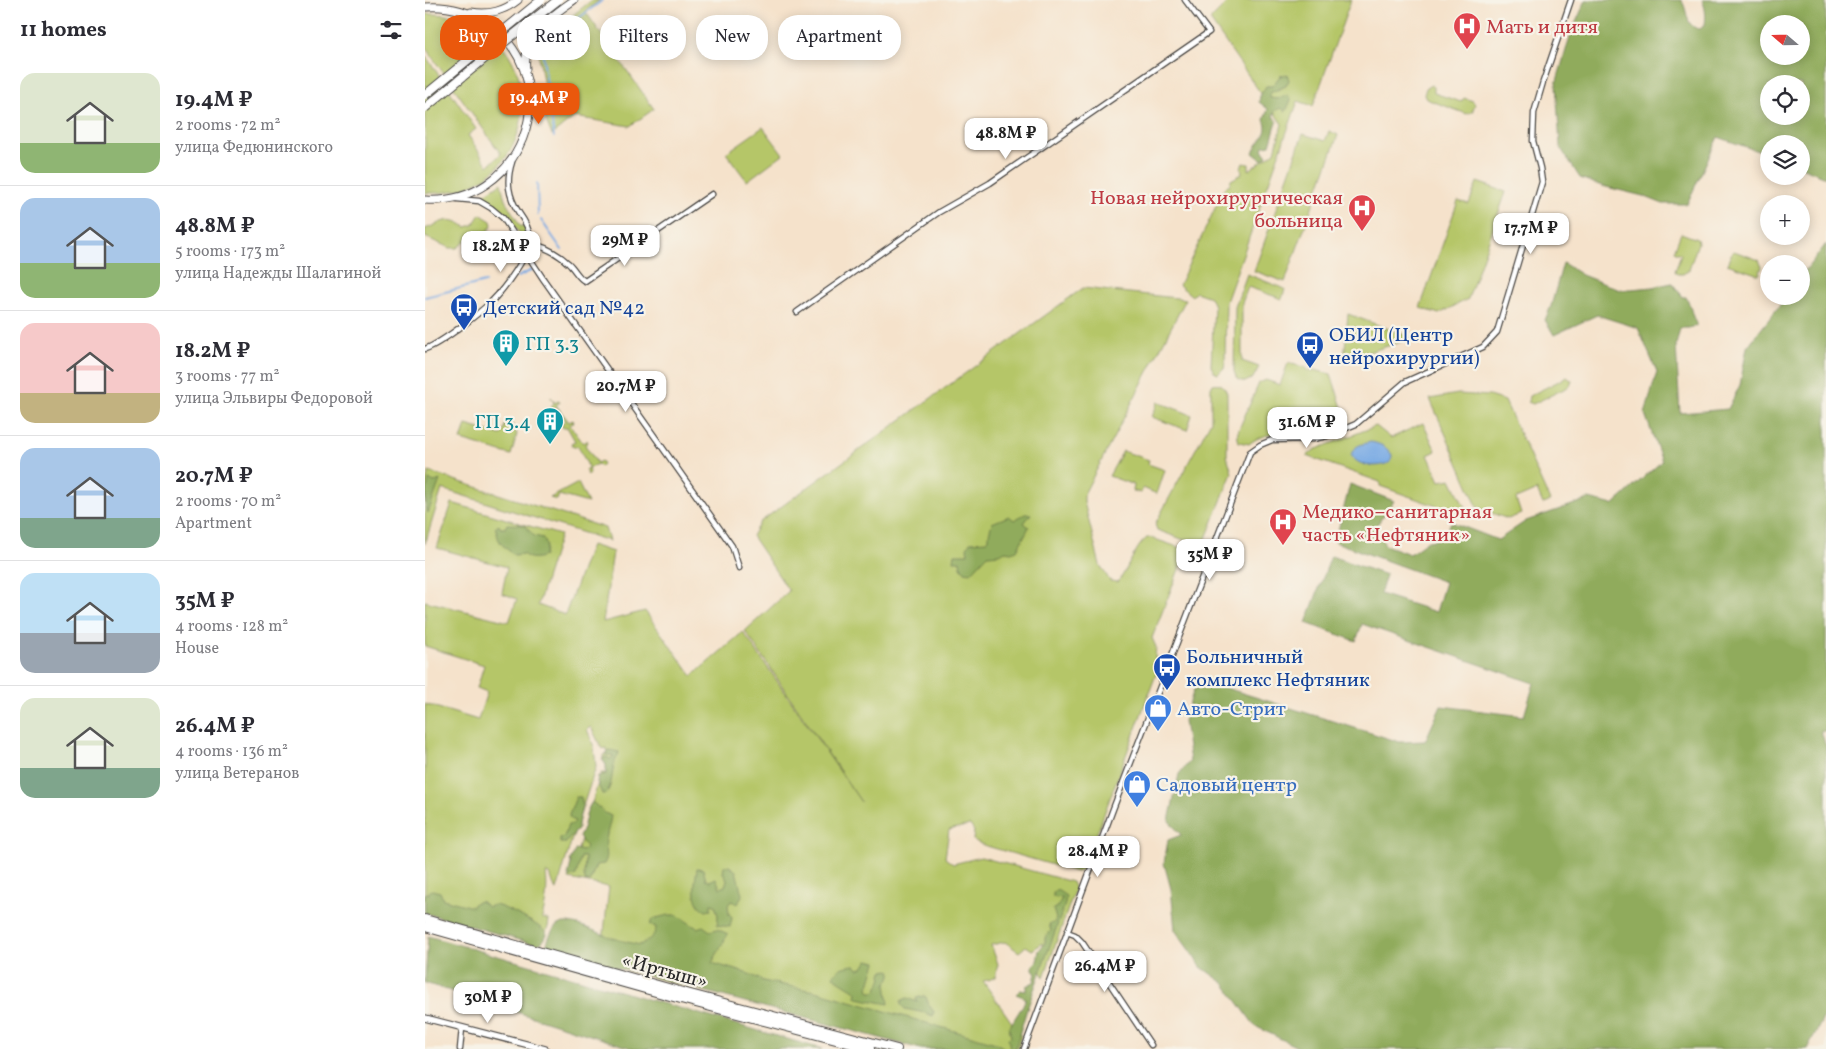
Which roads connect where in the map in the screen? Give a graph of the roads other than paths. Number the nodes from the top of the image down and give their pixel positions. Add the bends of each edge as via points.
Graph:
1 (518, 0) edge
2 (541, 0) edge
3 (558, 0) edge
4 (575, 0) edge
5 (1185, 0) edge
6 (1571, 0) edge
7 (427, 7) edge
8 (456, 10) junction
9 (528, 84) junction
10 (425, 95) edge
11 (425, 108) edge
12 (513, 158) junction
13 (712, 194) dead end
14 (425, 200) edge
15 (443, 200) junction
16 (526, 253) junction
17 (797, 312) dead end
18 (425, 349) edge
19 (739, 568) dead end
20 (425, 919) edge
21 (425, 927) edge
22 (1067, 932) junction
23 (425, 1018) edge
24 (462, 1028) junction
25 (1151, 1045) dead end
26 (461, 1049) edge
27 (545, 1049) edge
28 (870, 1049) edge
29 (897, 1049) edge
30 (1024, 1049) edge

1 - 8 main road via 493,12
2 - 10 highway, bridge
3 - 11 highway, bridge
4 - 9 main road via 533,34 526,55
5 - 17 street via 1209,32 990,183 939,212
6 - 22 street via 1534,113 1533,141 1542,182 1497,332 1483,347 1405,382 1356,424 1313,440 1272,440 1247,456
7 - 8 main road
8 - 9 main road via 485,21 503,37 520,62
9 - 12 main road via 529,120
12 - 15 main road via 480,188
12 - 16 street via 509,191 529,232
13 - 16 street via 585,281 561,257 541,247 532,246
14 - 15 main road
15 - 16 street via 471,199 491,208 503,218
16 - 18 street via 489,304 448,336
16 - 19 street via 732,546
20 - 29 highway, «Иртыш»
21 - 28 highway, «Иртыш»
22 - 25 street via 1082,942
22 - 30 street
23 - 24 street
24 - 26 street
24 - 27 street

